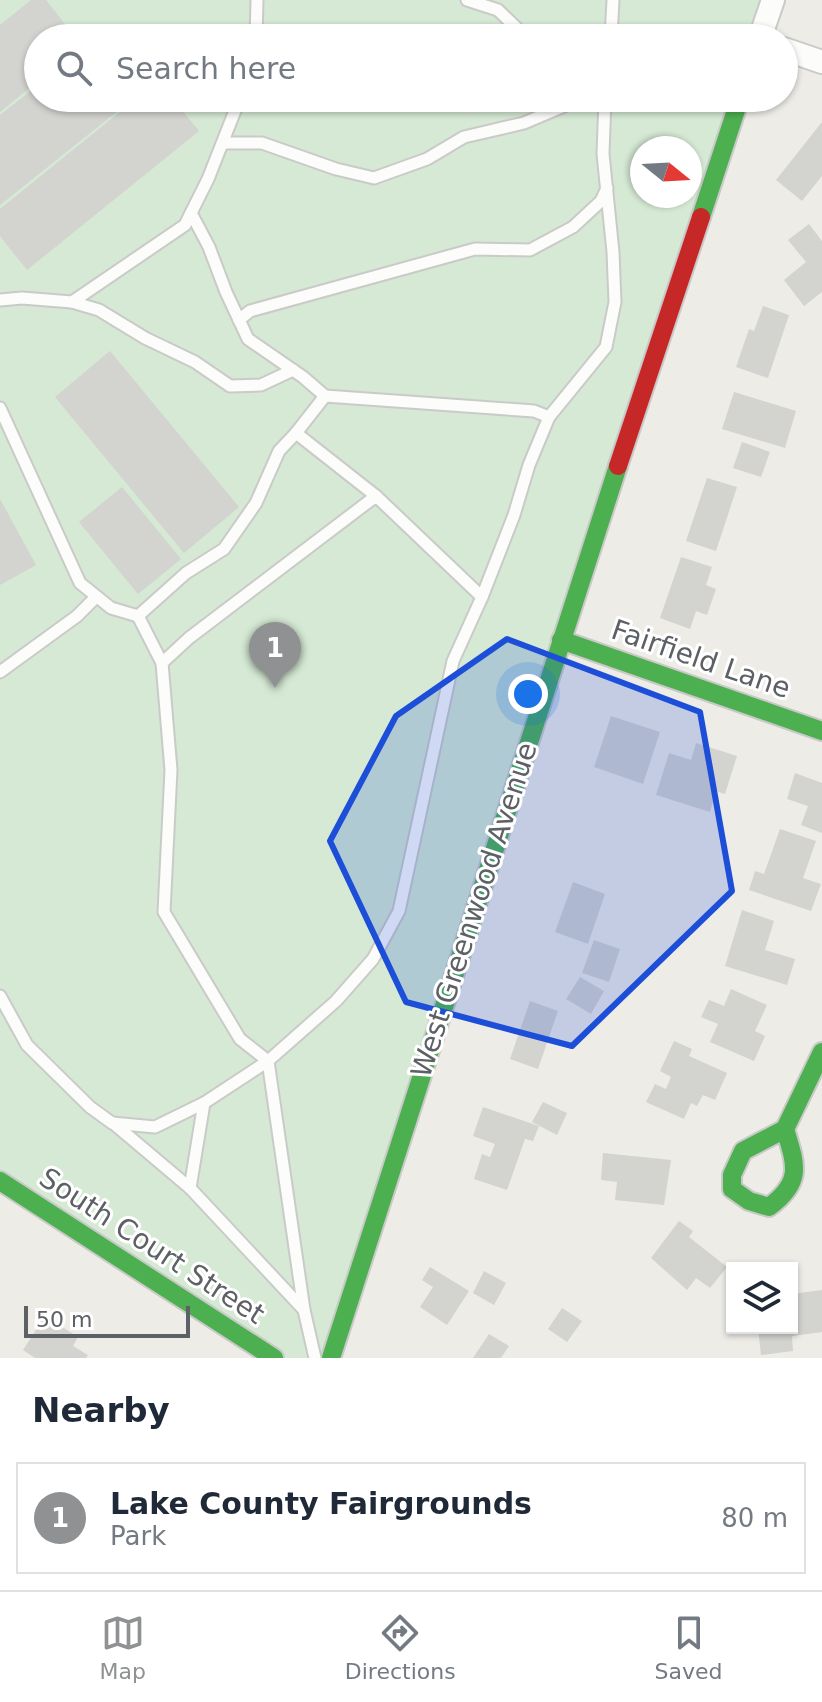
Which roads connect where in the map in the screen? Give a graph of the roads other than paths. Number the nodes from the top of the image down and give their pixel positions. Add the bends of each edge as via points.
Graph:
1 (257, 0) edge
2 (467, 0) edge
3 (613, 0) edge
4 (773, 0) edge
5 (256, 24) edge
6 (512, 24) edge
7 (612, 24) edge
8 (765, 24) edge
9 (798, 54) edge
10 (822, 62) edge
11 (235, 112) edge
12 (550, 112) edge
13 (604, 112) edge
14 (734, 112) edge
15 (223, 143) junction
16 (607, 188) junction
17 (191, 213) junction
18 (0, 300) edge
19 (72, 302) junction
20 (239, 320) junction
21 (293, 370) junction
22 (325, 396) junction
23 (0, 408) edge
24 (549, 417) junction
25 (296, 433) junction
26 (376, 496) junction
27 (96, 597) junction
28 (482, 597) junction
29 (138, 616) junction
30 (561, 640) junction
31 (162, 663) junction
32 (0, 672) edge
33 (822, 731) edge
34 (0, 996) edge
35 (822, 1052) edge
36 (268, 1061) junction
37 (204, 1103) junction
38 (112, 1123) junction
39 (785, 1129) dead end
40 (0, 1181) edge
41 (190, 1188) junction
42 (304, 1310) junction
43 (274, 1358) edge
44 (315, 1358) edge
45 (331, 1358) edge

1 - 5 lane
2 - 6 lane via 498,10
3 - 7 lane
4 - 8 street
9 - 10 street
11 - 15 lane
12 - 15 lane via 464,137 427,159 374,178 262,143
13 - 16 lane
14 - 30 street, West Greenwood Avenue
15 - 17 lane
16 - 20 lane via 601,201 573,227 530,250 475,249 250,311
16 - 24 lane via 615,302 606,347
17 - 19 lane via 185,225
17 - 20 lane
18 - 19 lane
19 - 21 lane via 99,310 230,386 261,385
20 - 21 lane via 248,339
21 - 22 lane
22 - 24 lane via 534,411
22 - 25 lane
23 - 27 lane via 80,583
24 - 28 lane
25 - 26 lane
25 - 29 lane via 279,451 256,503 224,549 186,573
26 - 28 lane
26 - 31 lane
27 - 29 lane
27 - 32 lane
28 - 36 lane via 453,661 399,911 373,959 336,1001
29 - 31 lane
30 - 33 street, Fairfield Lane
30 - 45 street, West Greenwood Avenue
31 - 36 lane via 171,770 164,912 240,1039
34 - 38 lane via 27,1045
35 - 39 street
36 - 37 lane
36 - 42 lane
37 - 38 lane via 155,1127
37 - 41 lane
38 - 41 lane
40 - 43 street, South Court Street
41 - 42 lane
42 - 44 lane

